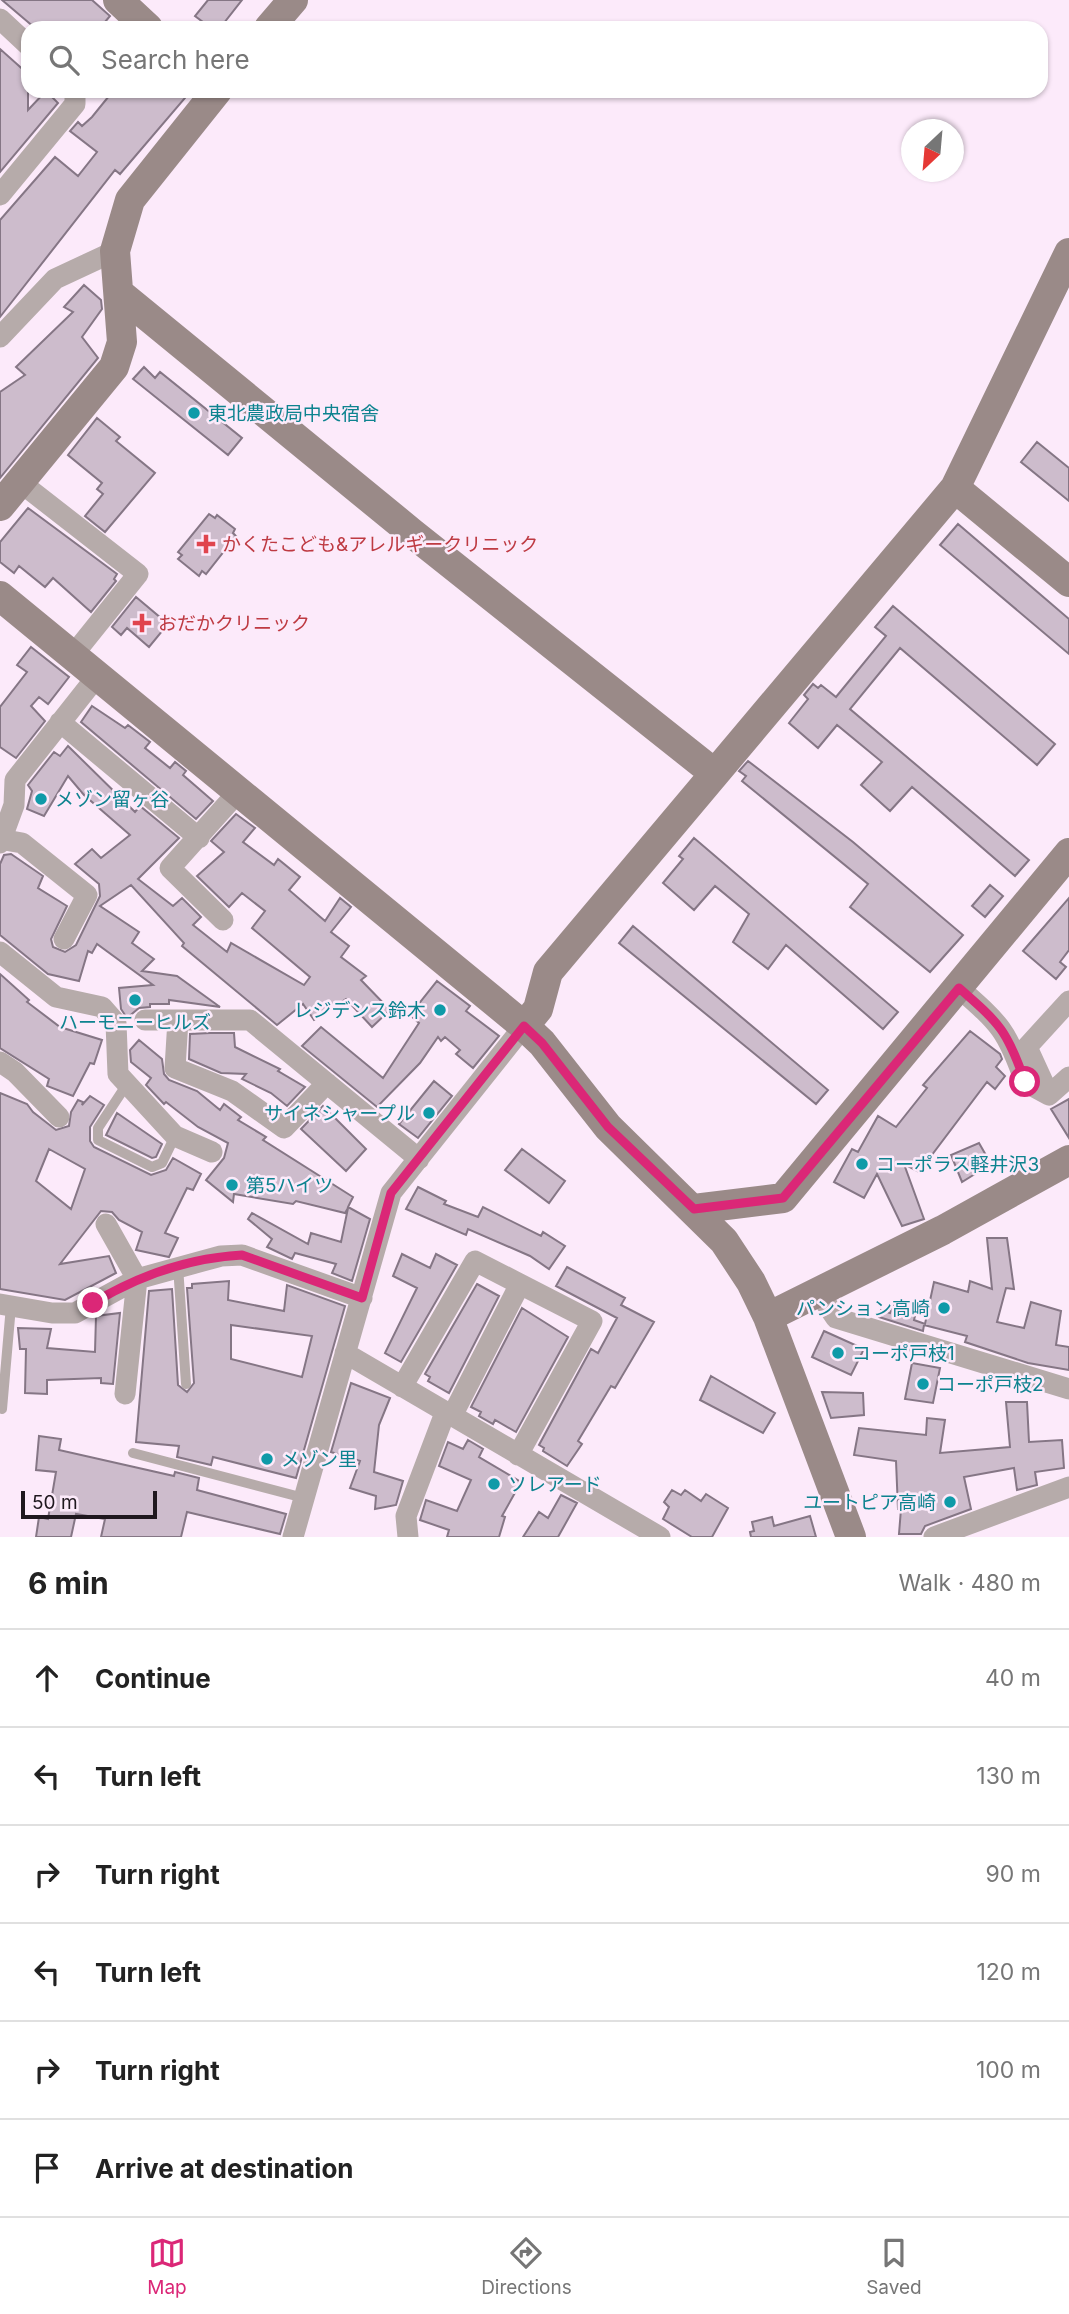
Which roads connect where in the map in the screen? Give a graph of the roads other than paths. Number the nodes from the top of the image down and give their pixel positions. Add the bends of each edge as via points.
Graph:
1 (118, 0) edge
2 (293, 0) edge
3 (0, 19) edge
4 (140, 21) edge
5 (276, 21) edge
6 (21, 38) edge
7 (75, 98) edge
8 (210, 98) edge
9 (0, 195) edge
10 (115, 251) junction
11 (1068, 257) edge
12 (119, 293) junction
13 (0, 337) edge
14 (20, 482) junction
15 (955, 488) junction
16 (0, 506) edge
17 (1069, 582) edge
18 (0, 596) edge
19 (73, 655) junction
20 (98, 675) junction
21 (61, 722) junction
22 (714, 773) junction
23 (239, 791) junction
24 (199, 838) junction
25 (0, 841) edge
26 (1069, 853) edge
27 (223, 920) dead end
28 (64, 939) dead end
29 (0, 953) edge
30 (959, 988) junction
31 (1069, 1001) edge
32 (145, 1020) dead end
33 (178, 1020) junction
34 (524, 1026) junction
35 (0, 1062) edge
36 (1069, 1077) edge
37 (327, 1083) junction
38 (127, 1084) junction
39 (1049, 1096) junction
40 (59, 1117) dead end
41 (176, 1136) junction
42 (212, 1152) dead end
43 (419, 1159) junction
44 (1069, 1160) edge
45 (694, 1209) junction
46 (106, 1224) dead end
47 (178, 1266) junction
48 (138, 1279) junction
49 (520, 1284) junction
50 (819, 1293) junction
51 (362, 1298) junction
52 (6, 1305) edge
53 (768, 1317) junction
54 (345, 1353) junction
55 (186, 1384) dead end
56 (402, 1387) junction
57 (1069, 1389) edge
58 (125, 1394) dead end
59 (2, 1409) dead end
60 (448, 1415) junction
61 (132, 1453) dead end
62 (518, 1455) junction
63 (1069, 1487) edge
64 (304, 1498) junction
65 (292, 1537) edge
66 (408, 1537) edge
67 (660, 1537) edge
68 (851, 1537) edge
69 (934, 1537) edge

1 - 4 street
2 - 5 street
3 - 6 street
7 - 9 street via 75,104
8 - 10 street via 130,200
10 - 12 street
10 - 13 street via 54,279
11 - 15 street
12 - 14 street via 122,342 114,367
12 - 22 street
14 - 16 street
14 - 19 street via 138,574
15 - 17 street
15 - 22 street
18 - 19 street
19 - 20 street
20 - 21 street
20 - 23 street
21 - 24 street
21 - 25 street via 15,779 15,805
22 - 34 street via 548,972 540,1005
23 - 24 street
23 - 34 street
24 - 27 street via 170,868
25 - 28 street via 22,843 87,895
26 - 30 street
29 - 38 street via 56,997 102,1007 116,1023 118,1074
30 - 39 street via 999,1023 1025,1082
30 - 45 street via 783,1198
31 - 39 street via 1027,1047
32 - 33 street
33 - 37 street via 250,1020
33 - 37 street via 175,1068 232,1091 284,1128
34 - 43 street
34 - 45 street via 608,1127
35 - 40 street
36 - 39 street
37 - 43 street
38 - 41 street
38 - 41 lane via 97,1128 98,1140 152,1167 162,1163
41 - 42 street
43 - 51 street via 391,1193
44 - 50 street
45 - 53 street via 723,1241
46 - 48 street
47 - 48 street
47 - 51 street via 242,1255
47 - 55 lane
48 - 52 street via 75,1313
48 - 58 street
49 - 56 street via 475,1261
49 - 60 street
49 - 62 street via 592,1321
50 - 53 street
50 - 57 street via 836,1318
51 - 54 street
52 - 59 lane
53 - 68 street
54 - 56 street
54 - 64 street
56 - 60 street
60 - 62 street
60 - 66 street via 406,1516
61 - 64 lane
62 - 67 street
63 - 69 street
64 - 65 street

